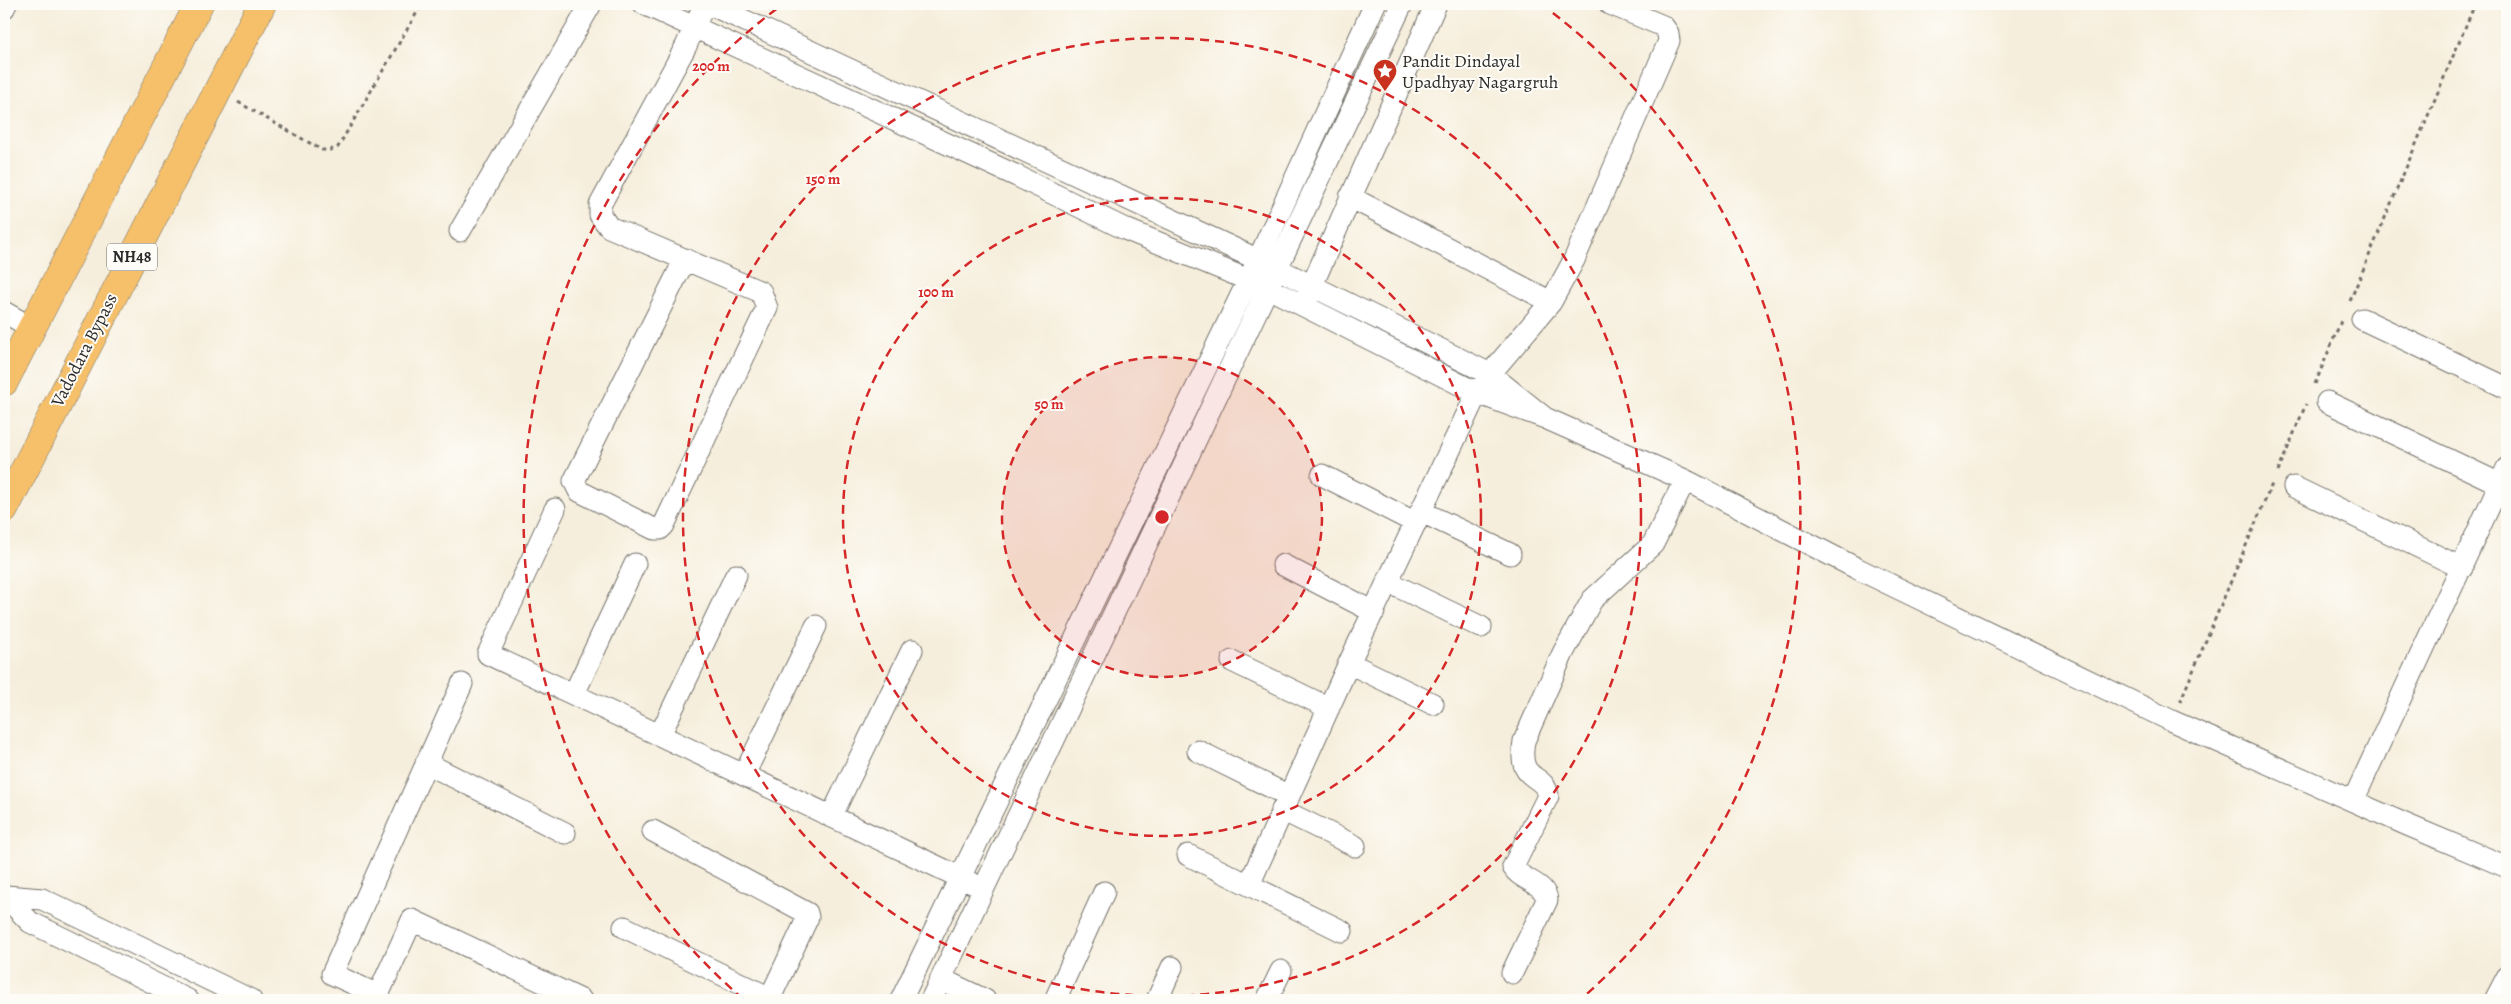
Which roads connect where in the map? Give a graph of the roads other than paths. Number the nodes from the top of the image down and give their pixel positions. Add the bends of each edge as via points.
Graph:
1 (6, 4) edge
2 (199, 4) edge
3 (262, 4) edge
4 (591, 4) edge
5 (644, 4) edge
6 (704, 4) edge
7 (709, 4) edge
8 (1375, 4) edge
9 (1402, 4) edge
10 (1436, 4) edge
11 (1610, 4) edge
12 (4, 8) edge
13 (695, 26) junction
14 (1350, 197) junction
15 (460, 231) dead end
16 (685, 259) junction
17 (1258, 260) junction
18 (1278, 269) junction
19 (1248, 279) junction
20 (1311, 285) junction
21 (1268, 288) junction
22 (1551, 302) junction
23 (1304, 306) junction
24 (4, 312) edge
25 (2351, 314) road end
26 (32, 328) junction
27 (1490, 374) junction
28 (4, 382) edge
29 (2507, 388) edge
30 (1478, 393) junction
31 (2316, 397) road end
32 (1545, 418) junction
33 (1322, 475) dead end
34 (2504, 476) edge
35 (1685, 480) junction
36 (2294, 487) dead end
37 (4, 510) edge
38 (555, 510) dead end
39 (1419, 517) junction
40 (1510, 554) dead end
41 (635, 564) dead end
42 (1283, 565) dead end
43 (2462, 568) junction
44 (736, 575) dead end
45 (1388, 582) junction
46 (1374, 612) junction
47 (816, 626) dead end
48 (1481, 628) dead end
49 (912, 650) dead end
50 (1232, 661) dead end
51 (1349, 663) junction
52 (462, 684) dead end
53 (574, 694) junction
54 (1433, 704) dead end
55 (1329, 708) junction
56 (660, 735) junction
57 (1198, 751) dead end
58 (426, 763) junction
59 (744, 775) junction
60 (2353, 801) junction
61 (1286, 803) junction
62 (832, 817) junction
63 (653, 831) dead end
64 (565, 833) dead end
65 (1355, 846) dead end
66 (1188, 855) dead end
67 (2507, 867) edge
68 (960, 878) junction
69 (1249, 885) junction
70 (984, 889) junction
71 (1104, 892) dead end
72 (5, 895) edge
73 (624, 927) dead end
74 (1342, 931) dead end
75 (1172, 967) dead end
76 (1280, 971) dead end
77 (1512, 973) dead end
78 (2507, 977) edge
79 (941, 979) junction
80 (769, 999) edge
81 (188, 1000) edge
82 (251, 1000) edge
83 (581, 1000) edge
84 (901, 1000) edge
85 (931, 1000) edge
86 (985, 1000) edge
87 (1055, 1000) edge
88 (1157, 1000) edge
89 (1267, 1000) edge
90 (2495, 1000) edge

1 - 12 street
2 - 26 highway
3 - 37 highway, Vadodara Bypass / NH48
4 - 15 street
5 - 13 street
6 - 13 street
7 - 17 street
8 - 17 street
9 - 18 street
10 - 14 street
11 - 22 street via 1663,26 1668,33 1668,41 1574,260
13 - 16 street via 600,205 600,215 609,227
13 - 19 street via 1124,229
14 - 20 street
14 - 22 street
16 - 16 street via 761,292 767,308 664,525 654,530 579,491 574,481
17 - 18 street
17 - 19 street
18 - 20 street
18 - 21 street
19 - 21 street
19 - 68 street
20 - 23 street
20 - 27 street
21 - 23 street
21 - 70 street
22 - 27 street
23 - 30 street
24 - 26 street
25 - 29 street
26 - 28 highway
27 - 30 street
27 - 32 street
30 - 32 street
30 - 39 street
31 - 34 street
32 - 35 street
33 - 39 street
34 - 43 street
35 - 60 street via 1856,568 2172,721
35 - 77 street via 1652,544 1592,600 1563,653 1524,741 1525,771 1542,784 1548,796 1512,867 1544,890 1548,900
36 - 43 street
38 - 53 street via 488,654
39 - 40 street
39 - 45 street
41 - 53 street
42 - 46 street
43 - 60 street
44 - 56 street
45 - 46 street
45 - 48 street
46 - 51 street
47 - 59 street
49 - 62 street
50 - 55 street
51 - 54 street
51 - 55 street
52 - 58 street
53 - 56 street
55 - 61 street
56 - 59 street
57 - 61 street
58 - 64 street
58 - 83 street via 332,974 378,995 412,920
59 - 62 street
60 - 67 street
61 - 65 street
61 - 69 street
62 - 68 street
63 - 80 street via 807,913
66 - 69 street
68 - 70 street
68 - 84 street
69 - 74 street
70 - 79 street
71 - 87 street
72 - 81 street via 30,922
72 - 82 street via 42,899
73 - 80 street
75 - 88 street
76 - 89 street
78 - 90 street
79 - 85 street
79 - 86 street

